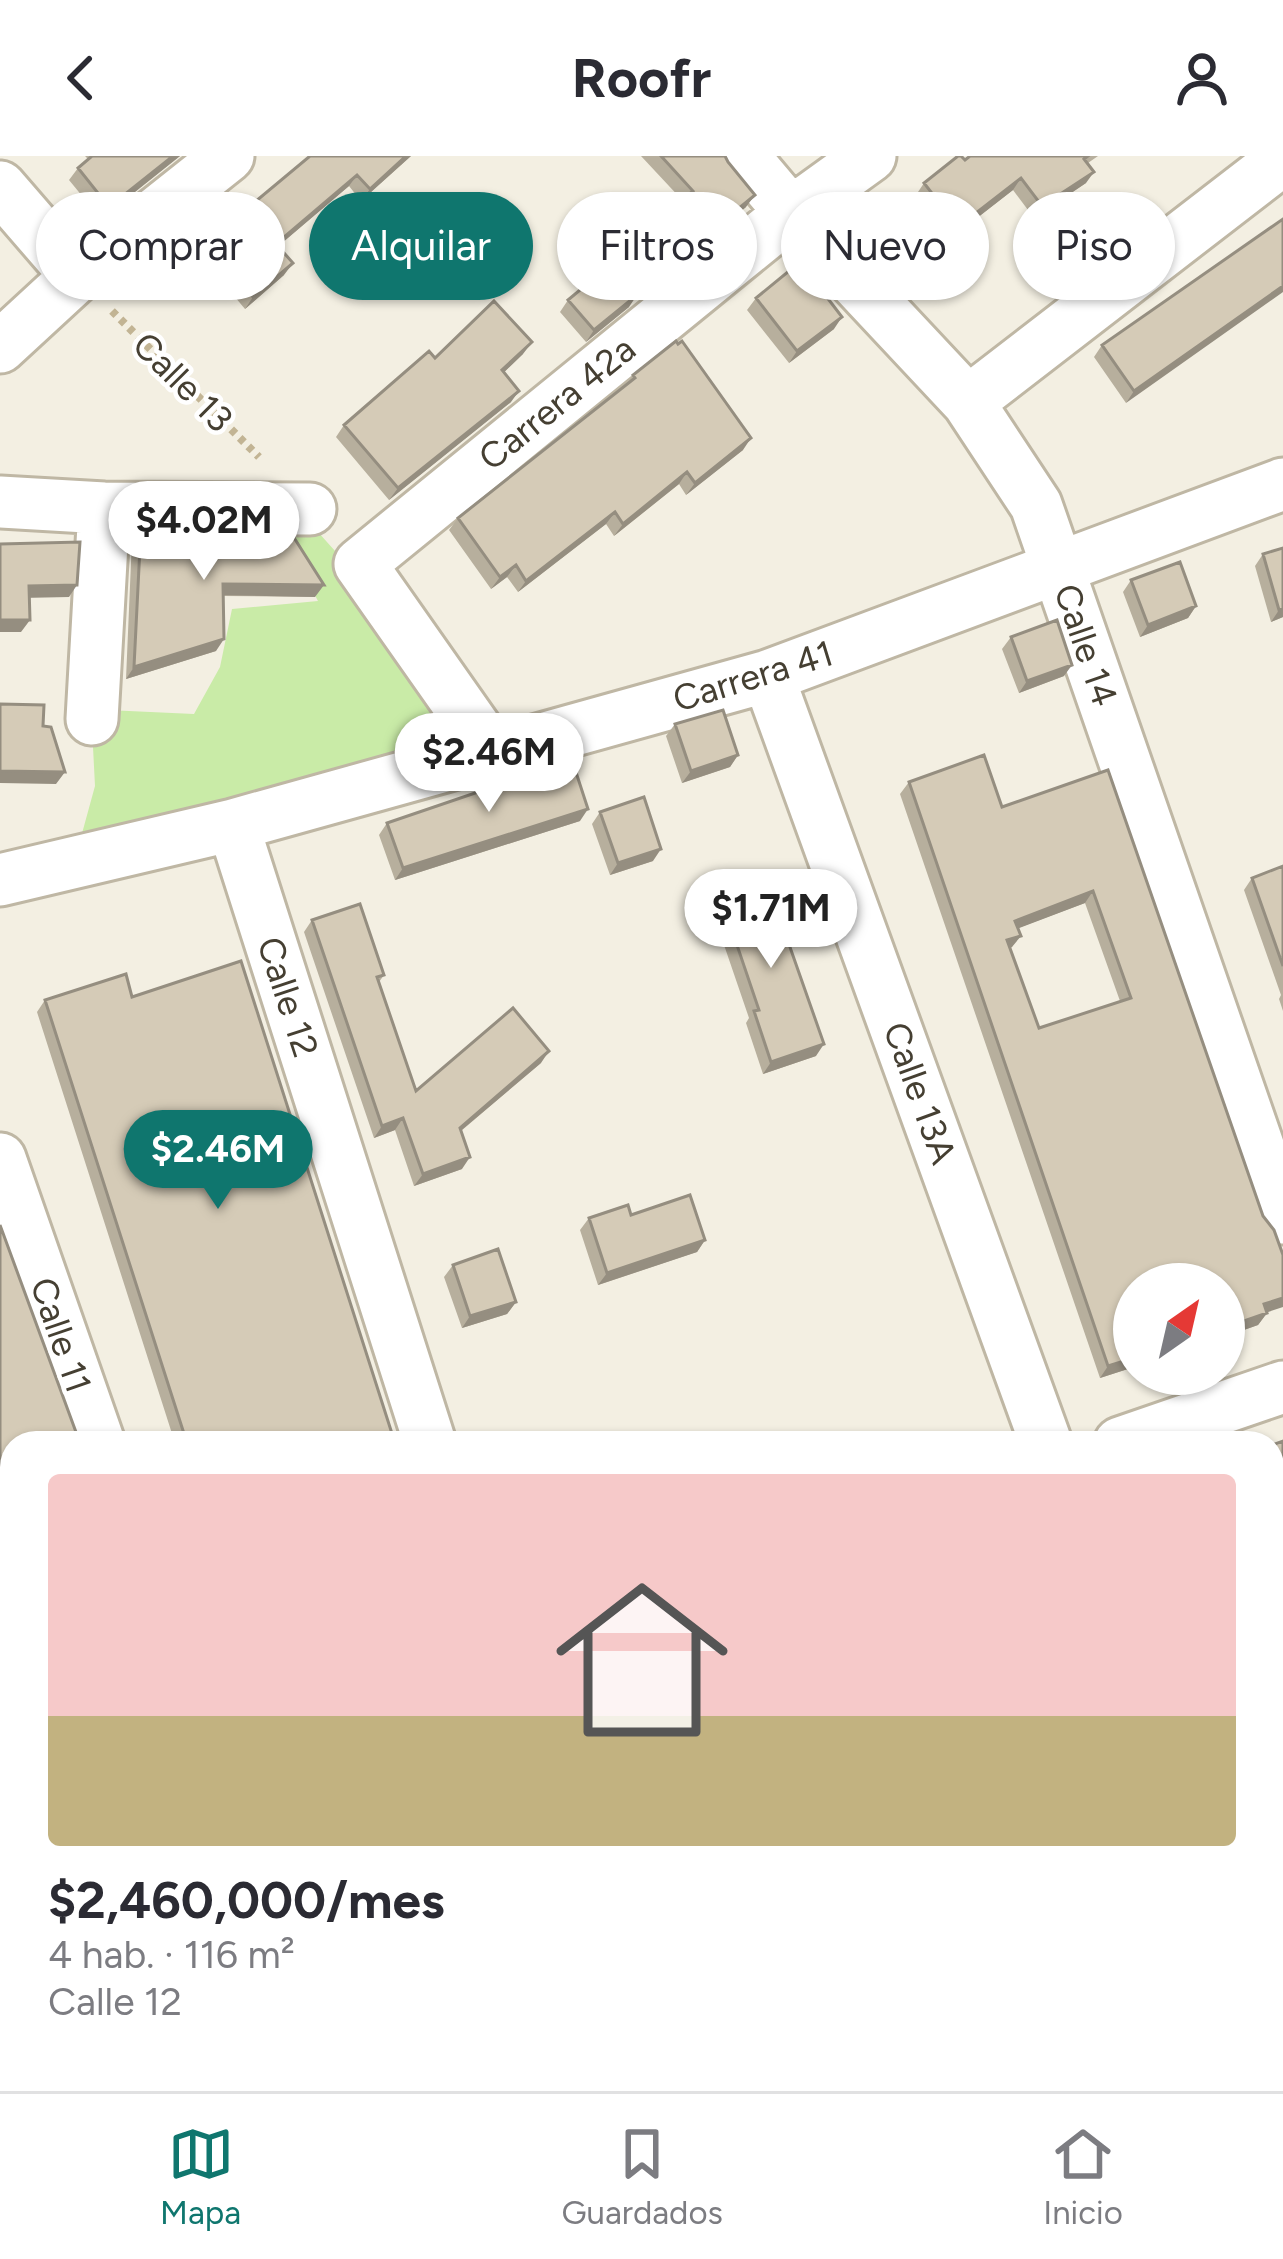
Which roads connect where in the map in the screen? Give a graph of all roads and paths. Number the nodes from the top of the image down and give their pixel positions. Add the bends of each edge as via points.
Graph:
1 (227, 156) edge
2 (742, 156) edge
3 (870, 156) edge
4 (1283, 159) edge
5 (0, 187) edge
6 (182, 192) edge
7 (820, 192) edge
8 (781, 201) edge
9 (781, 221) edge
10 (36, 229) edge
11 (51, 300) edge
12 (101, 300) edge
13 (872, 300) edge
14 (0, 346) edge
15 (968, 402) junction
16 (1283, 484) edge
17 (0, 502) edge
18 (104, 508) junction
19 (310, 509) joint
20 (1060, 569) junction
21 (768, 676) junction
22 (92, 719) dead end
23 (492, 752) junction
24 (233, 825) junction
25 (0, 880) edge
26 (0, 1159) edge
27 (1283, 1218) edge
28 (1283, 1387) edge
29 (95, 1431) edge
30 (426, 1431) edge
31 (1042, 1431) edge
32 (1155, 1431) edge

1 - 6 street
2 - 8 street, Calle 14
3 - 7 street, Carrera 42a
4 - 15 street
5 - 10 street
9 - 23 street, Carrera 42a via 360,564
11 - 14 street
12 - 19 path, Calle 13
13 - 15 street, Calle 14
15 - 20 street, Calle 14 via 1036,505
16 - 20 street, Carrera 41
17 - 18 street
18 - 19 street
18 - 22 street
20 - 21 street, Carrera 41
20 - 27 street, Calle 14
21 - 23 street, Carrera 41
21 - 31 street, Calle 13A
23 - 24 street, Carrera 41
24 - 25 street, Carrera 41
24 - 30 street, Calle 12
26 - 29 street, Calle 11
28 - 32 street

